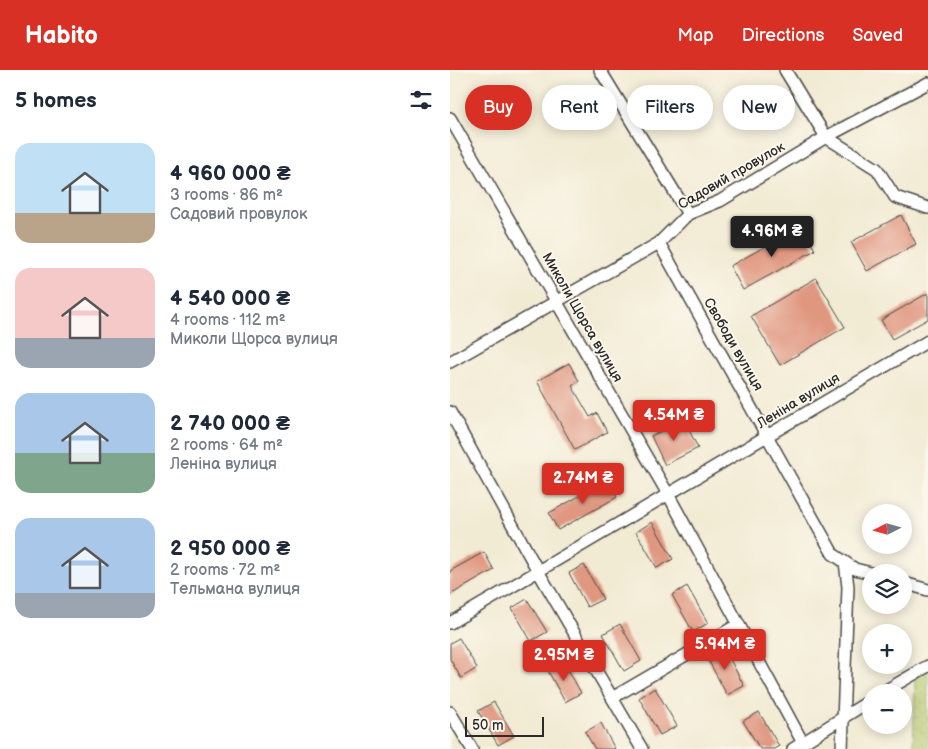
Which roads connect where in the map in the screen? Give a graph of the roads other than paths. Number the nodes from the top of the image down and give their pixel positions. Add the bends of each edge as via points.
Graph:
1 (600, 70) edge
2 (785, 70) edge
3 (928, 83) edge
4 (450, 118) edge
5 (826, 137) junction
6 (928, 208) edge
7 (688, 214) junction
8 (659, 243) junction
9 (556, 301) junction
10 (928, 341) edge
11 (450, 362) edge
12 (450, 412) edge
13 (768, 435) junction
14 (668, 494) junction
15 (845, 562) junction
16 (538, 571) junction
17 (862, 571) edge
18 (912, 585) edge
19 (928, 590) edge
20 (450, 622) edge
21 (738, 624) junction
22 (928, 666) edge
23 (897, 684) edge
24 (612, 698) junction
25 (862, 706) edge
26 (450, 712) edge
27 (844, 717) junction
28 (798, 746) edge
29 (472, 749) edge
30 (642, 749) edge
31 (842, 749) edge

1 - 7 street
2 - 5 street
3 - 5 street, Садовий провулок
4 - 9 street, Миколи Щорса вулиця
5 - 6 street via 877,169 895,197
5 - 7 street, Садовий провулок via 720,201
7 - 8 street, Садовий провулок
8 - 9 street, Садовий провулок
8 - 13 street, Свободи вулиця
9 - 11 street, Садовий провулок
9 - 14 street, Миколи Щорса вулиця
10 - 13 street, Леніна вулиця
12 - 16 street
13 - 14 street, Леніна вулиця
13 - 15 street, Свободи вулиця via 833,554
14 - 16 street, Леніна вулиця
14 - 21 street, Миколи Щорса вулиця
15 - 17 street, Свободи вулиця
15 - 27 street via 848,587
16 - 20 street, Леніна вулиця
16 - 24 street
18 - 19 street
21 - 24 street
21 - 28 street, Миколи Щорса вулиця
22 - 23 street
24 - 30 street
25 - 27 street
26 - 29 street
27 - 28 street
27 - 31 street

